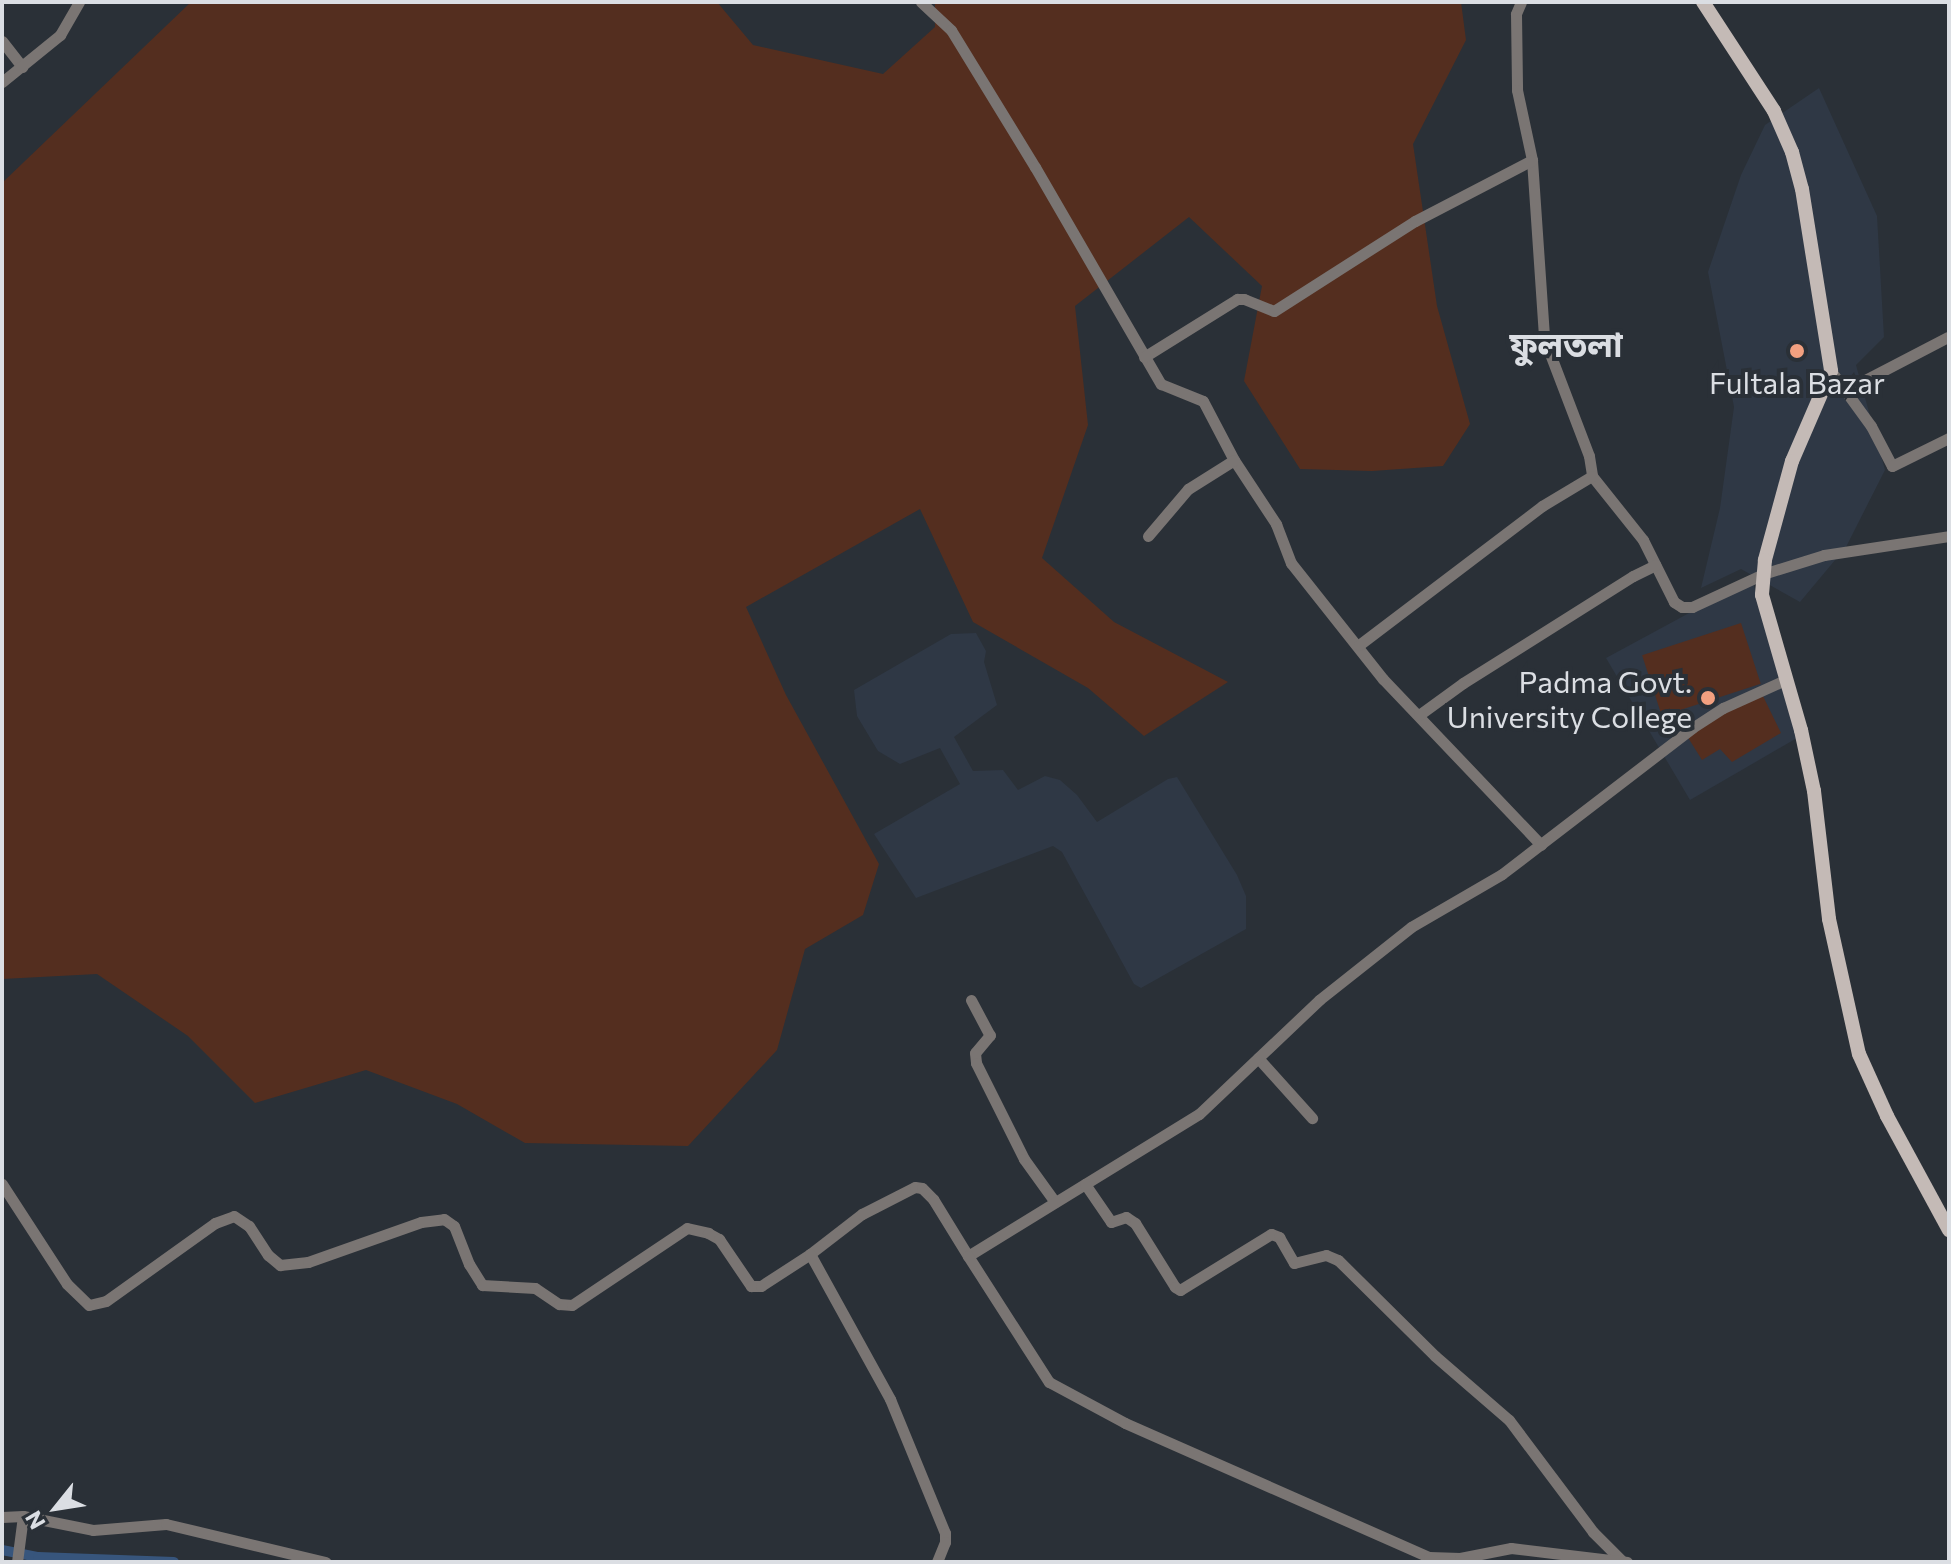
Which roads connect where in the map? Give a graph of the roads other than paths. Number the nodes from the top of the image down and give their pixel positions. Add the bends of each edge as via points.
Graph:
1 (79, 2) edge
2 (921, 2) edge
3 (1521, 2) edge
4 (1703, 2) edge
5 (2, 41) edge
6 (22, 67) junction
7 (2, 82) edge
8 (1532, 160) junction
9 (1948, 337) edge
10 (1144, 357) junction
11 (1831, 371) junction
12 (1846, 390) junction
13 (1949, 438) edge
14 (1234, 460) junction
15 (1592, 476) junction
16 (1148, 536) dead end
17 (1949, 536) edge
18 (1656, 565) junction
19 (1763, 574) junction
20 (1359, 645) junction
21 (1785, 680) junction
22 (1419, 715) junction
23 (1541, 845) junction
24 (971, 1000) dead end
25 (1258, 1058) junction
26 (1312, 1118) dead end
27 (2, 1184) edge
28 (1085, 1184) junction
29 (1055, 1202) junction
30 (1949, 1230) edge
31 (810, 1254) junction
32 (968, 1256) junction
33 (23, 1516) junction
34 (2, 1517) edge
35 (17, 1562) edge
36 (326, 1562) edge
37 (937, 1562) edge
38 (1624, 1562) edge

1 - 6 street via 60,35
2 - 10 street via 951,30
3 - 8 street via 1516,14 1517,90
4 - 11 main road via 1749,69 1792,152
5 - 6 street
6 - 7 street
8 - 10 street via 1415,221 1274,311 1237,299
8 - 15 street via 1544,338
9 - 12 street
10 - 14 street via 1161,384 1203,401
11 - 12 street
11 - 19 main road via 1792,461
12 - 13 street via 1892,466
14 - 16 street via 1188,489
14 - 20 street via 1276,524 1291,563
15 - 18 street via 1643,540
15 - 20 street via 1542,506
17 - 19 street via 1824,555
18 - 19 street via 1674,602 1682,607
18 - 22 street
19 - 21 main road via 1762,595
20 - 22 street
21 - 23 street via 1692,728
21 - 30 main road via 1814,791 1829,919 1859,1054
22 - 23 street
23 - 25 street via 1411,927 1319,1000
24 - 29 street via 990,1035 975,1053 976,1063 1024,1159
25 - 26 street
25 - 28 street via 1199,1114
27 - 31 street via 67,1284 89,1305 106,1301 215,1223 234,1216 249,1226 280,1265 308,1262 421,1222 444,1219 454,1226 482,1285 535,1288 559,1304 572,1305 687,1228 719,1239 751,1286 761,1286
28 - 29 street
28 - 38 street via 1111,1222 1126,1217 1135,1223 1180,1290 1271,1234 1279,1237 1294,1263 1326,1255 1338,1260 1509,1420 1593,1532
29 - 32 street
31 - 32 street via 862,1214 915,1187 927,1192
31 - 37 street via 890,1399 945,1533
32 - 38 street via 1049,1382 1125,1423 1429,1557 1460,1558 1511,1548
33 - 34 street
33 - 35 street
33 - 36 street via 93,1530 166,1524

